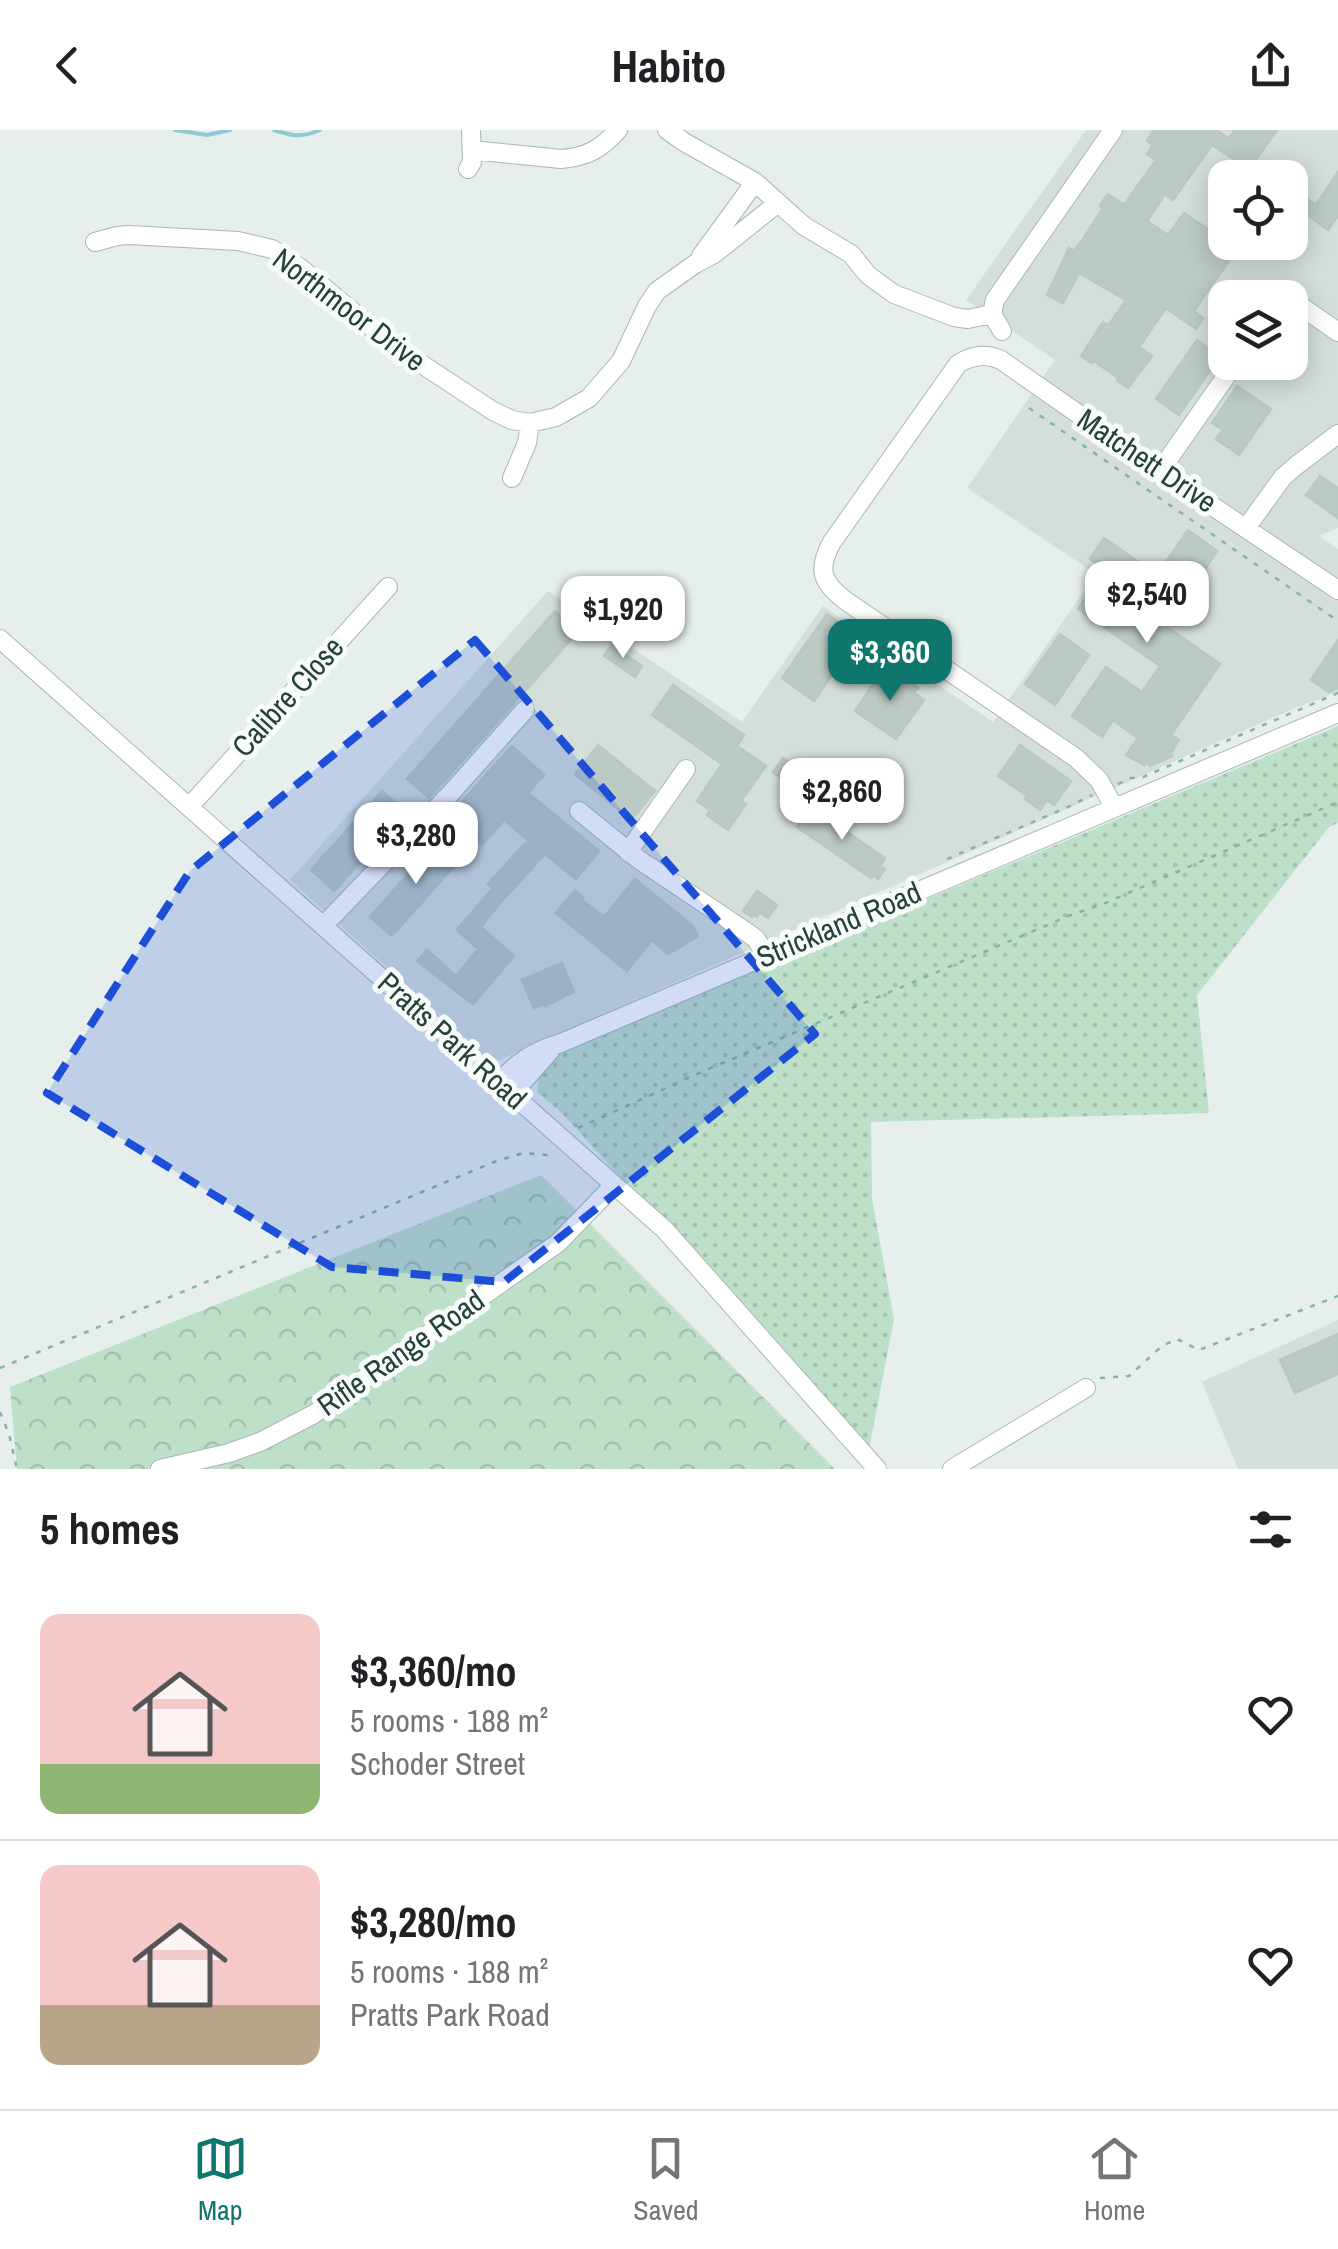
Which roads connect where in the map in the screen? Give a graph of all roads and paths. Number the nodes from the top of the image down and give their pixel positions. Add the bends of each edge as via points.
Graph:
1 (472, 130) edge
2 (618, 130) edge
3 (667, 130) edge
4 (1114, 130) edge
5 (472, 150) junction
6 (468, 170) dead end
7 (755, 182) junction
8 (778, 203) junction
9 (95, 242) dead end
10 (694, 264) junction
11 (1308, 311) edge
12 (992, 314) junction
13 (1002, 331) dead end
14 (1338, 332) edge
15 (1223, 380) edge
16 (1029, 408) dead end
17 (530, 423) junction
18 (1338, 434) edge
19 (1160, 470) junction
20 (512, 478) dead end
21 (1246, 528) junction
22 (388, 586) dead end
23 (1338, 590) edge
24 (1338, 620) edge
25 (0, 639) edge
26 (1338, 694) edge
27 (525, 710) dead end
28 (1338, 713) edge
29 (686, 769) dead end
30 (1106, 789) junction
31 (1338, 802) edge
32 (189, 807) junction
33 (1114, 807) junction
34 (579, 811) dead end
35 (628, 852) junction
36 (947, 859) dead end
37 (323, 926) junction
38 (766, 955) junction
39 (505, 1089) junction
40 (578, 1128) dead end
41 (563, 1141) junction
42 (613, 1186) junction
43 (1338, 1296) edge
44 (0, 1368) edge
45 (1086, 1388) joint
46 (0, 1412) edge
47 (17, 1469) edge
48 (160, 1469) edge
49 (877, 1469) edge
50 (952, 1469) edge

1 - 5 street
2 - 5 street via 596,151 576,158
3 - 7 street
4 - 12 street via 995,300
5 - 6 street
7 - 8 street
7 - 10 street
8 - 10 street
8 - 12 street via 894,294 954,318
9 - 17 street, Northmoor Drive via 128,236 238,241 272,250 394,346 494,411
10 - 17 street via 657,291 621,361 597,390 568,411
11 - 14 street
12 - 13 street
15 - 19 street
16 - 24 path
17 - 20 street
18 - 21 street via 1283,478
19 - 21 street, Matchett Drive
19 - 30 street, Matchett Drive via 1001,360 972,356 953,369 832,542 822,568 838,595 1074,757
21 - 23 street, Matchett Drive
22 - 32 street, Calibre Close
25 - 32 street, Pratts Park Road
26 - 30 path
27 - 37 street
28 - 33 street, Strickland Road
29 - 35 street
30 - 33 street
30 - 36 path
31 - 40 path
32 - 37 street, Pratts Park Road
33 - 38 street, Strickland Road
34 - 35 street
35 - 38 street via 748,933
37 - 39 street, Pratts Park Road
38 - 39 street, Strickland Road via 561,1043
39 - 41 street, Pratts Park Road
41 - 42 street, Pratts Park Road
41 - 44 path via 548,1156 523,1153 476,1170
42 - 48 street, Rifle Range Road via 558,1243 314,1414 260,1442
42 - 49 street, Pratts Park Road via 664,1230
43 - 45 path via 1199,1350 1177,1339 1129,1376 1100,1378
45 - 50 street
46 - 47 path

